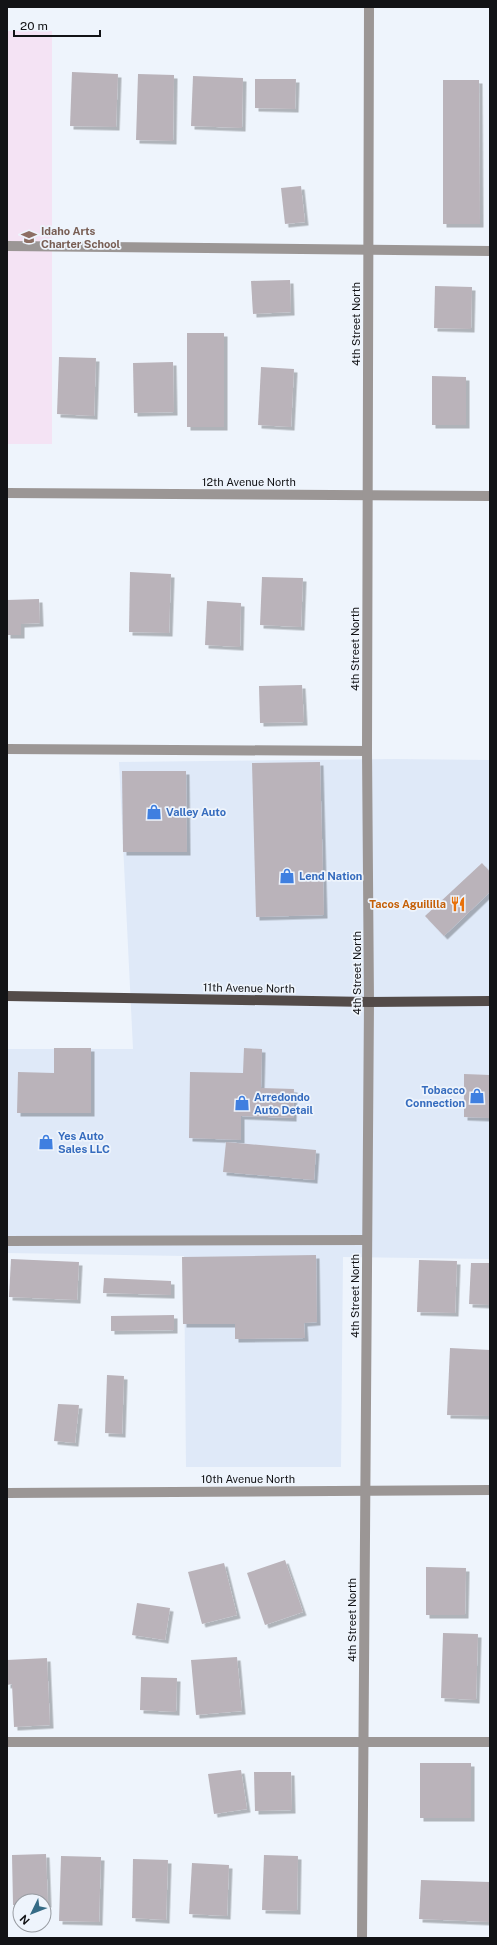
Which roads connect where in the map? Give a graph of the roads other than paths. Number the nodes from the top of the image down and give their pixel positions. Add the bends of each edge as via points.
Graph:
1 (369, 7) edge
2 (7, 246) edge
3 (368, 250) junction
4 (490, 251) edge
5 (7, 492) edge
6 (368, 495) junction
7 (490, 496) edge
8 (7, 749) edge
9 (367, 751) junction
10 (7, 996) edge
11 (490, 1001) edge
12 (369, 1002) junction
13 (367, 1240) junction
14 (7, 1241) edge
15 (365, 1490) junction
16 (490, 1490) edge
17 (7, 1493) edge
18 (7, 1742) edge
19 (364, 1742) junction
20 (490, 1742) edge
21 (362, 1938) edge

1 - 3 street, 4th Street North
2 - 3 street
3 - 4 street
3 - 6 street, 4th Street North
5 - 6 street, 12th Avenue North
6 - 7 street, 12th Avenue North
6 - 9 street, 4th Street North
8 - 9 street
9 - 12 street, 4th Street North
10 - 12 main road, 11th Avenue North
11 - 12 main road, 11th Avenue North
12 - 13 street, 4th Street North
13 - 14 street
13 - 15 street, 4th Street North
15 - 16 street, 10th Avenue North
15 - 17 street, 10th Avenue North
15 - 19 street, 4th Street North
18 - 19 street
19 - 20 street
19 - 21 street, 4th Street North

